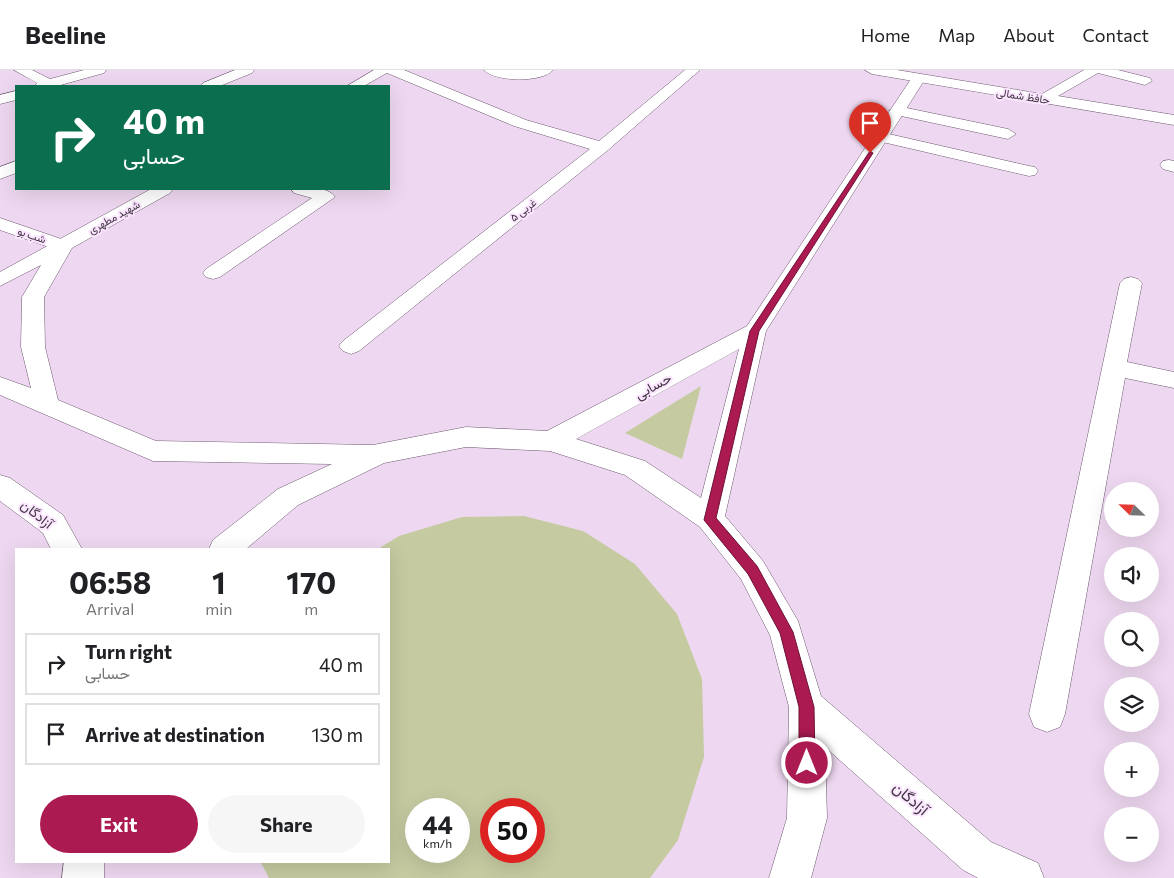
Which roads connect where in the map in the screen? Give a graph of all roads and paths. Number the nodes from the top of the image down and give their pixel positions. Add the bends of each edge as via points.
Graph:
1 (21, 70) edge
2 (100, 70) edge
3 (247, 70) edge
4 (385, 70) edge
5 (392, 70) edge
6 (491, 70) edge
7 (546, 70) edge
8 (693, 70) edge
9 (872, 70) edge
10 (962, 70) edge
11 (1094, 70) edge
12 (1102, 70) edge
13 (918, 79) junction
14 (1146, 81) dead end
15 (948, 84) junction
16 (45, 85) edge
17 (210, 85) edge
18 (356, 85) edge
19 (15, 95) edge
20 (1044, 99) junction
21 (0, 100) edge
22 (897, 110) junction
23 (1174, 120) edge
24 (1008, 134) dead end
25 (880, 137) junction
26 (602, 147) junction
27 (15, 166) edge
28 (1029, 171) dead end
29 (0, 174) edge
30 (162, 190) edge
31 (303, 190) edge
32 (0, 224) edge
33 (64, 246) junction
34 (214, 274) dead end
35 (0, 280) edge
36 (1132, 282) dead end
37 (755, 331) junction
38 (351, 346) dead end
39 (1115, 368) junction
40 (1174, 380) edge
41 (0, 385) edge
42 (47, 405) junction
43 (551, 441) junction
44 (378, 454) junction
45 (0, 486) edge
46 (710, 520) junction
47 (66, 548) edge
48 (225, 548) edge
49 (807, 707) junction
50 (1047, 714) dead end
51 (84, 863) edge
52 (83, 878) edge
53 (790, 878) edge
54 (1023, 878) edge

1 - 16 street
2 - 16 street
3 - 17 street
4 - 18 street
5 - 26 street via 520,123
6 - 7 street via 510,76
8 - 26 street, ۵ غربی
9 - 13 street, حافظ شمالی
10 - 15 street
11 - 20 street
12 - 14 street
13 - 15 street, حافظ شمالی
13 - 22 street, حسابی
15 - 20 street, حافظ شمالی
19 - 21 street
20 - 23 street, حافظ شمالی
22 - 24 street
22 - 25 street, حسابی
25 - 28 street
25 - 37 street, حسابی
26 - 38 street, ۵ غربی
27 - 29 street
30 - 33 street, شهید مطهری
31 - 34 street via 326,197
32 - 33 street, شب بو
33 - 35 street, شهید مطهری
33 - 42 street via 33,297 33,347
36 - 39 street
37 - 43 street, حسابی
37 - 46 street, حسابی
39 - 40 street
39 - 50 street
41 - 42 street
42 - 44 street via 153,451
43 - 44 street via 466,437
43 - 46 street via 635,468
44 - 48 street via 288,497
45 - 47 street, آزادگان via 53,524
46 - 49 street via 752,570 786,632
49 - 53 street via 807,818
49 - 54 street, آزادگان via 977,856
51 - 52 street

